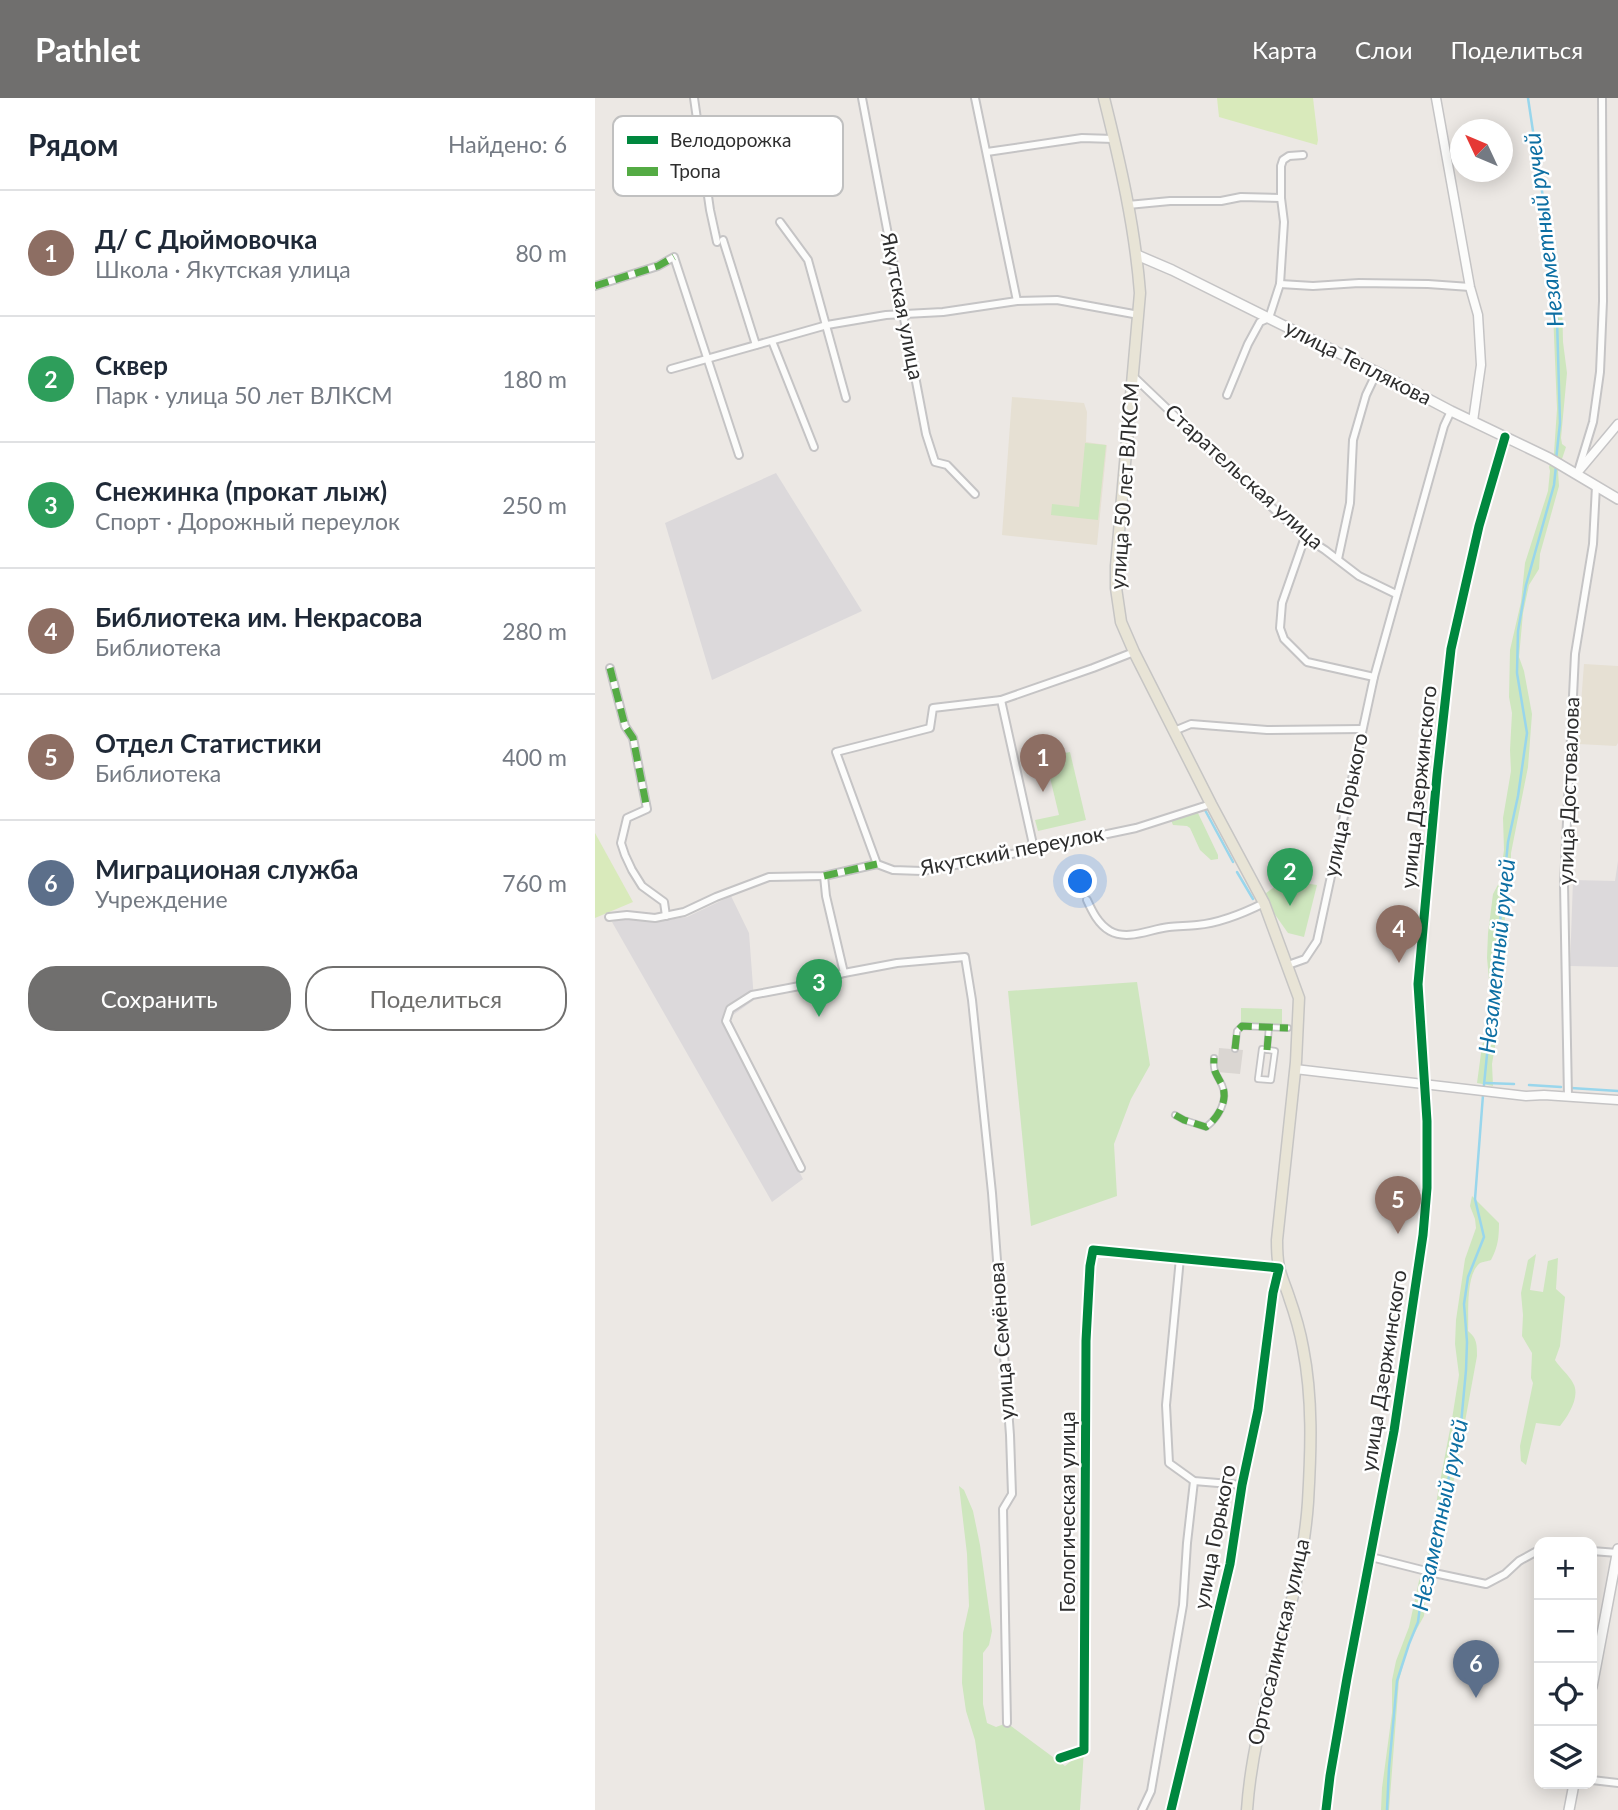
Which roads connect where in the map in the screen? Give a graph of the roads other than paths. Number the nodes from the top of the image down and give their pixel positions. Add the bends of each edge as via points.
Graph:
1 (694, 98) edge
2 (862, 98) edge
3 (975, 98) edge
4 (1104, 98) edge
5 (1436, 98) edge
6 (1602, 98) edge
7 (697, 116) edge
8 (1114, 139) junction
9 (987, 152) junction
10 (1303, 155) dead end
11 (708, 196) edge
12 (1282, 198) junction
13 (1128, 205) junction
14 (780, 222) dead end
15 (1137, 255) junction
16 (1280, 284) junction
17 (595, 286) edge
18 (1470, 286) junction
19 (1017, 301) junction
20 (904, 314) junction
21 (1139, 315) junction
22 (1269, 318) junction
23 (827, 325) junction
24 (772, 341) junction
25 (756, 345) junction
26 (707, 358) junction
27 (671, 369) dead end
28 (1377, 372) junction
29 (1133, 376) junction
30 (1227, 395) dead end
31 (846, 398) dead end
32 (1451, 411) junction
33 (1472, 421) junction
34 (1618, 424) edge
35 (1505, 437) junction
36 (814, 447) dead end
37 (739, 455) dead end
38 (1577, 473) junction
39 (1597, 486) junction
40 (975, 494) dead end
41 (1618, 499) edge
42 (1305, 537) junction
43 (1338, 559) junction
44 (1396, 594) junction
45 (1133, 652) junction
46 (610, 668) dead end
47 (1374, 677) junction
48 (1001, 701) junction
49 (1362, 729) junction
50 (1174, 731) junction
51 (1211, 804) junction
52 (1034, 849) junction
53 (877, 864) junction
54 (824, 876) junction
55 (1087, 900) dead end
56 (1265, 902) junction
57 (666, 916) junction
58 (609, 917) dead end
59 (1288, 965) junction
60 (844, 973) junction
61 (1269, 1027) junction
62 (1287, 1028) dead end
63 (1235, 1049) dead end
64 (1267, 1050) junction
65 (1215, 1058) dead end
66 (1295, 1069) junction
67 (1425, 1083) junction
68 (1568, 1097) junction
69 (1618, 1100) edge
70 (1175, 1115) dead end
71 (801, 1168) dead end
72 (1180, 1258) junction
73 (1279, 1268) junction
74 (1194, 1481) junction
75 (1242, 1485) junction
76 (1597, 1551) edge
77 (1618, 1552) edge
78 (1534, 1553) edge
79 (1371, 1557) junction
80 (1597, 1663) edge
81 (1007, 1723) dead end
82 (1060, 1758) dead end
83 (1597, 1781) edge
84 (1618, 1783) edge
85 (1573, 1789) edge
86 (1142, 1810) edge
87 (1171, 1810) edge
88 (1247, 1810) edge
89 (1327, 1810) edge
90 (1569, 1810) edge

1 - 7 street
2 - 20 street, Якутская улица
3 - 9 street
4 - 8 main road, улица 50 лет ВЛКСМ
5 - 18 street
6 - 38 street via 1600,372 1593,422
8 - 9 street via 1081,138
8 - 13 main road, улица 50 лет ВЛКСМ
9 - 19 street
10 - 12 street via 1283,160
11 - 25 street
12 - 13 street
12 - 16 street
13 - 15 main road, улица 50 лет ВЛКСМ
14 - 23 street via 808,260
15 - 21 main road, улица 50 лет ВЛКСМ
15 - 22 main road, улица Теплякова
16 - 18 street
16 - 22 street
17 - 26 street via 674,257
18 - 33 street via 1478,315 1481,365
19 - 20 street
19 - 21 street via 1057,300
20 - 23 street
20 - 40 street, Якутская улица via 935,462 947,465
21 - 29 main road, улица 50 лет ВЛКСМ
22 - 28 main road, улица Теплякова
22 - 30 street via 1259,322
23 - 24 street
23 - 31 street
24 - 25 street
24 - 36 street
25 - 26 street
26 - 27 street
26 - 37 street
28 - 32 main road, улица Теплякова
28 - 43 street via 1353,440 1349,503
29 - 42 street, Старательская улица
29 - 45 main road, улица 50 лет ВЛКСМ via 1116,588 1121,622
32 - 33 main road, улица Теплякова
32 - 44 street, улица Горького
33 - 35 main road, улица Теплякова
34 - 38 street
35 - 38 main road, улица Теплякова
35 - 67 street, улица Дзержинского via 1451,649 1418,984
38 - 39 main road, улица Теплякова
39 - 41 main road, улица Теплякова
39 - 68 street, улица Достовалова via 1574,668 1564,884
42 - 43 street, Старательская улица
42 - 47 street via 1282,603 1284,639 1307,662
43 - 44 street, Старательская улица
44 - 47 street, улица Горького
45 - 48 street
45 - 50 main road, улица 50 лет ВЛКСМ
46 - 57 street via 625,726 633,738 647,808 627,818 621,843 642,886 664,902
47 - 49 street, улица Горького
48 - 52 street
48 - 53 street via 933,708 930,728 836,752
49 - 50 street via 1267,730 1191,724
49 - 59 street, улица Горького via 1317,941 1304,959
50 - 51 main road, улица 50 лет ВЛКСМ
51 - 52 street, Якутский переулок via 1136,828
51 - 56 main road, улица 50 лет ВЛКСМ
52 - 53 street, Якутский переулок via 922,871
53 - 54 street, Якутский переулок
54 - 57 street, Якутский переулок via 761,879
54 - 60 street
55 - 56 street via 1111,932 1132,935 1232,917
56 - 59 main road, улица 50 лет ВЛКСМ
57 - 58 street, Якутский переулок
59 - 66 main road, улица Горького via 1299,998
60 - 71 street via 752,995 730,1009 726,1021
60 - 81 street, улица Семёнова via 965,957 992,1193 1010,1436 1012,1494 1003,1509
61 - 62 street
61 - 63 street via 1243,1026 1237,1031
61 - 64 street
64 - 64 street via 1275,1051 1271,1080 1258,1079 1262,1049
65 - 70 street via 1213,1069 1224,1099 1215,1121 1206,1127
66 - 67 street
66 - 73 main road, улица Горького via 1276,1240
67 - 68 street
67 - 79 street, улица Дзержинского via 1423,1235
68 - 69 street
72 - 73 street
72 - 74 street via 1166,1405 1170,1463
72 - 82 street, Геологическая улица via 1093,1250 1086,1341 1084,1750
73 - 75 street, улица Горького
73 - 88 main road, Ортосалинская улица via 1309,1383 1307,1504 1290,1607 1258,1730
74 - 75 street
74 - 86 street via 1183,1605 1151,1791
75 - 87 street, улица Горького via 1230,1564
76 - 77 street
77 - 80 main road
78 - 79 street via 1486,1584
79 - 89 street, улица Дзержинского
83 - 84 street
85 - 90 main road

